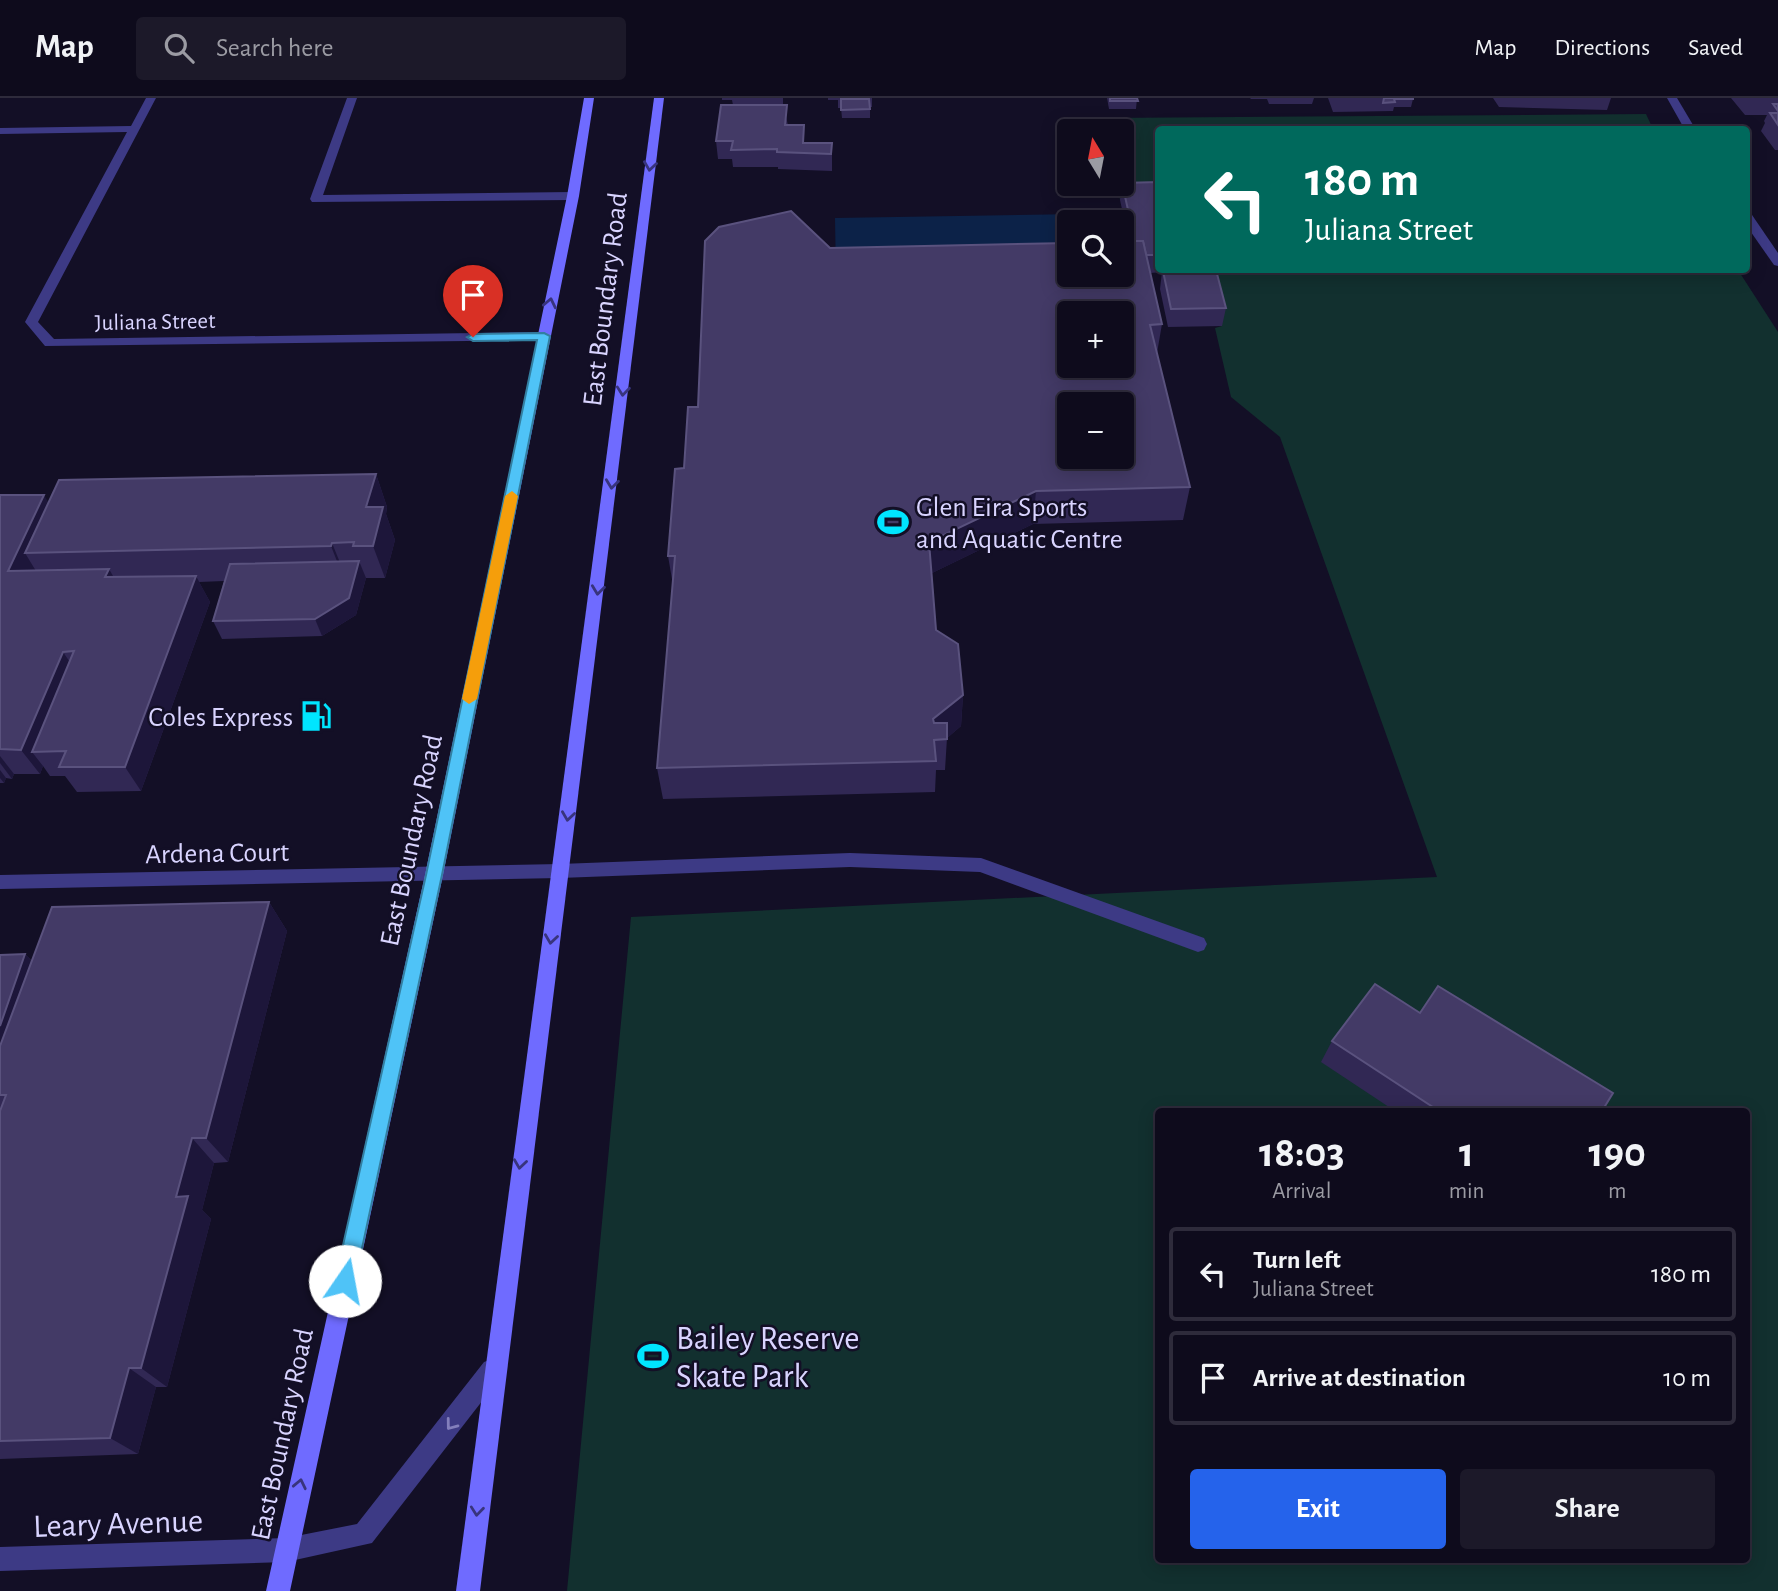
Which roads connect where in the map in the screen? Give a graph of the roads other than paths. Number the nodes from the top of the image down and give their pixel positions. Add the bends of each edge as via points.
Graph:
1 (151, 98) edge
2 (352, 98) edge
3 (589, 98) edge
4 (659, 98) edge
5 (1672, 98) edge
6 (1688, 126) edge
7 (135, 130) junction
8 (0, 131) edge
9 (573, 196) junction
10 (1750, 221) edge
11 (1776, 257) edge
12 (544, 336) junction
13 (560, 871) junction
14 (434, 875) junction
15 (0, 882) edge
16 (1198, 944) dead end
17 (492, 1370) junction
18 (286, 1550) junction
19 (0, 1559) edge
20 (278, 1591) edge
21 (468, 1591) edge

1 - 7 street, Juliana Street
2 - 9 street via 316,199
3 - 9 main road, East Boundary Road
4 -> 13 main road, East Boundary Road
5 - 6 street
7 - 8 street
7 - 12 street, Juliana Street via 30,322 50,343
12 -> 9 main road, East Boundary Road
10 - 11 street
12 - 14 main road, East Boundary Road
13 - 14 street, Ardena Court
13 - 16 street, Ardena Court via 850,860 981,865
13 -> 17 main road, East Boundary Road
14 - 15 street, Ardena Court
18 -> 14 main road, East Boundary Road
17 -> 18 street, Leary Avenue via 364,1535
17 -> 21 main road, East Boundary Road
18 - 19 street, Leary Avenue
18 - 20 main road, East Boundary Road

